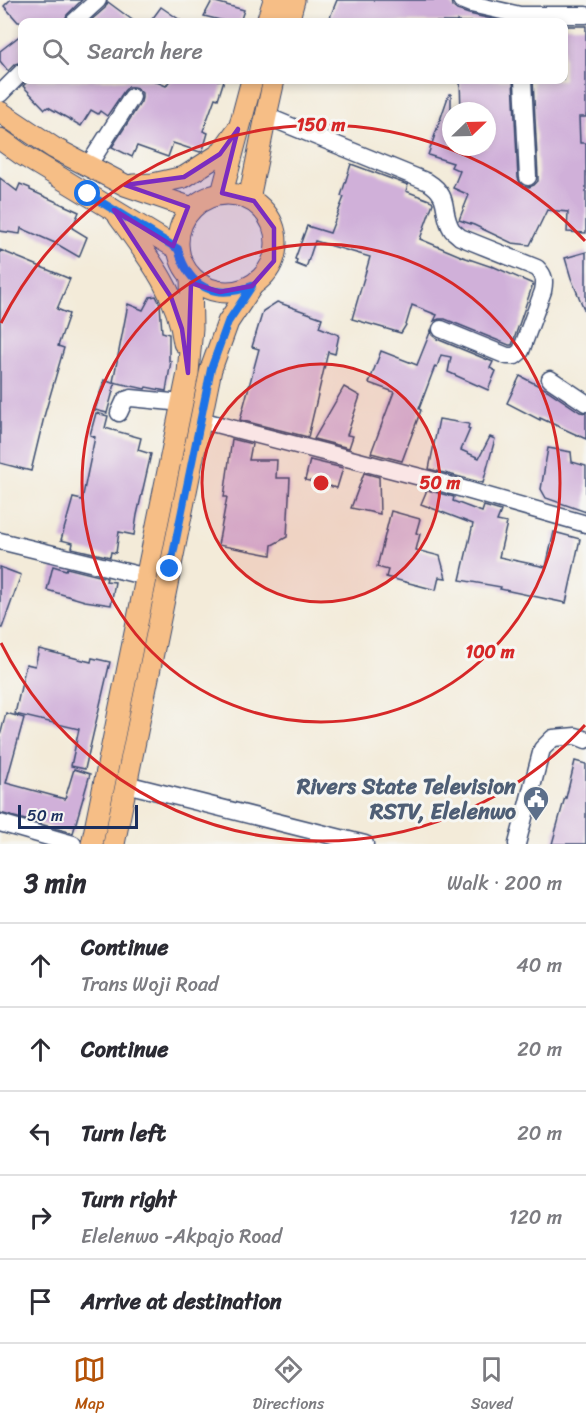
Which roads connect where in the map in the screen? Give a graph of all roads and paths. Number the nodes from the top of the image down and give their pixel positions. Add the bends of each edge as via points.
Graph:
1 (98, 0) edge
2 (274, 0) edge
3 (294, 0) edge
4 (461, 0) edge
5 (586, 15) edge
6 (78, 18) edge
7 (268, 18) edge
8 (289, 18) edge
9 (517, 18) edge
10 (536, 18) edge
11 (18, 76) edge
12 (251, 84) edge
13 (273, 84) edge
14 (523, 84) edge
15 (0, 94) edge
16 (132, 97) dead end
17 (0, 112) edge
18 (266, 116) junction
19 (238, 129) junction
20 (0, 139) edge
21 (88, 166) junction
22 (528, 177) dead end
23 (125, 185) junction
24 (222, 193) junction
25 (249, 199) junction
26 (192, 208) junction
27 (114, 210) junction
28 (178, 249) junction
29 (191, 277) junction
30 (252, 286) junction
31 (441, 329) dead end
32 (188, 373) junction
33 (550, 379) dead end
34 (182, 403) junction
35 (586, 403) edge
36 (119, 413) dead end
37 (200, 420) junction
38 (586, 524) edge
39 (0, 541) edge
40 (147, 577) junction
41 (586, 740) edge
42 (126, 784) junction
43 (0, 823) edge
44 (73, 844) edge
45 (92, 844) edge
46 (114, 844) edge
47 (365, 844) edge
48 (517, 844) edge

1 - 6 street
2 - 7 main road
3 - 8 main road
4 - 9 street
5 - 10 street
11 - 15 street
12 - 19 main road
13 - 18 main road
14 - 22 street
16 - 21 street
17 - 21 main road
18 - 25 main road
18 - 31 street via 428,182 438,189 452,229 459,237 542,273 543,291 521,351 515,356
19 - 23 main road via 220,154 184,177
19 - 24 main road
20 - 27 main road
21 - 23 main road
23 - 26 main road
24 - 25 main road
24 - 26 main road via 207,197
25 - 30 main road via 266,212 277,244 274,261
26 - 28 main road via 178,233
27 - 28 main road
27 - 32 main road via 151,260 171,297 182,329
28 - 29 main road
29 - 30 main road via 220,292
29 - 32 main road
30 - 37 main road via 228,322 211,369
32 - 34 main road
33 - 35 street
34 - 36 street via 131,398 125,400
34 - 40 main road
37 - 38 street
37 - 42 main road
39 - 40 street
40 - 45 main road
41 - 48 street via 576,736 553,738 542,749
42 - 46 main road
42 - 47 street
43 - 44 street

